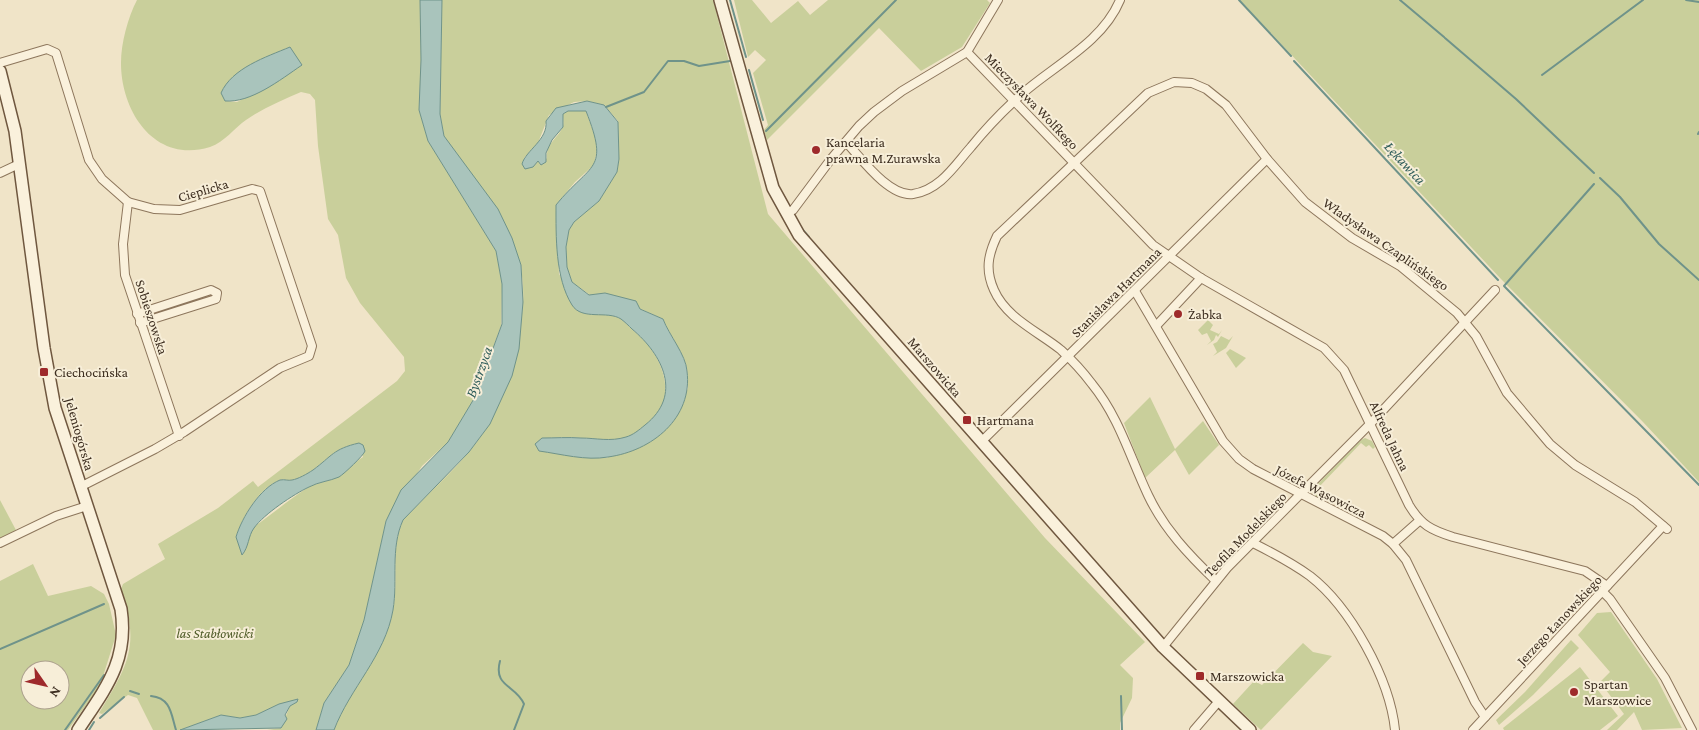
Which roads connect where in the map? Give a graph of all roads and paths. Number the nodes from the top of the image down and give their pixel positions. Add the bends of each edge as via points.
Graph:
1 (720, 0) edge
2 (998, 0) edge
3 (1120, 0) edge
4 (967, 52) junction
5 (0, 63) edge
6 (0, 71) edge
7 (1015, 100) junction
8 (846, 142) junction
9 (1267, 159) junction
10 (1075, 163) junction
11 (19, 164) junction
12 (0, 173) edge
13 (128, 202) junction
14 (786, 213) junction
15 (1168, 256) junction
16 (1201, 278) junction
17 (1495, 290) dead end
18 (1135, 292) junction
19 (137, 314) junction
20 (140, 323) junction
21 (1466, 323) junction
22 (1156, 326) junction
23 (1068, 358) junction
24 (1370, 424) junction
25 (178, 436) junction
26 (981, 442) junction
27 (80, 487) junction
28 (1300, 494) junction
29 (87, 506) junction
30 (1419, 521) junction
31 (1665, 528) joint
32 (0, 542) edge
33 (1253, 543) junction
34 (1393, 544) junction
35 (1216, 581) junction
36 (1604, 589) junction
37 (1163, 647) junction
38 (1219, 701) junction
39 (1485, 717) junction
40 (78, 730) edge
41 (1194, 730) edge
42 (1250, 730) edge
43 (1395, 730) edge
44 (1473, 730) edge
45 (1692, 730) edge

1 - 14 street, Marszowicka via 773,188
2 - 4 street
3 - 7 street via 1112,15 1094,35
4 - 7 street, Mieczysława Wolfkego
4 - 8 street, Mieczysława Wolfkego via 902,91 874,112
5 - 13 street, Cieplicka via 47,49 56,53 89,160 102,179
6 - 11 street, Jeleniogórska via 11,110
7 - 8 street via 953,169 926,190 913,194 891,188
7 - 10 street, Mieczysława Wolfkego
8 - 14 street, Mieczysława Wolfkego via 793,210
9 - 10 street, Władysława Czaplińskiego via 1226,105 1206,89 1178,82 1148,93
9 - 15 street, Stanisława Hartmana
9 - 21 street, Władysława Czaplińskiego via 1305,202 1328,221 1400,266
10 - 15 street, Mieczysława Wolfkego via 1153,245
10 - 23 street, Władysława Czaplińskiego via 997,236 989,253 988,272 994,292 1005,308
11 - 12 street
11 - 27 street, Jeleniogórska via 48,374 55,408
13 - 19 street, Sobieszowska via 123,260
13 - 25 street, Cieplicka via 163,211 180,210 252,189 260,191 312,346 309,356 272,373
14 - 26 street, Marszowicka via 814,252
15 - 16 street, Alfreda Jahna
15 - 18 street, Stanisława Hartmana
16 - 22 street
16 - 24 street, Alfreda Jahna via 1324,348 1344,370
17 - 21 street, Teofila Modelskiego
18 - 22 street, Józefa Wąsowicza
18 - 23 street, Stanisława Hartmana
19 - 20 street, Sobieszowska
19 - 20 street via 212,290 217,294 216,299
20 - 25 street, Sobieszowska
21 - 24 street, Teofila Modelskiego
21 - 31 street, Władysława Czaplińskiego via 1507,393 1550,444 1575,465 1635,502
22 - 28 street, Józefa Wąsowicza via 1233,452 1253,470
23 - 26 street, Stanisława Hartmana
23 - 35 street, Władysława Czaplińskiego via 1110,410 1160,517 1180,544
24 - 28 street, Teofila Modelskiego
24 - 30 street, Alfreda Jahna
25 - 27 street
26 - 37 street, Marszowicka
27 - 29 street, Jeleniogórska
28 - 33 street, Teofila Modelskiego
28 - 34 street, Józefa Wąsowicza
29 - 32 street via 56,516
29 - 40 street, Jeleniogórska via 121,609 124,628 120,658 114,672
30 - 34 street
30 - 36 street via 1453,537 1585,571
31 - 36 street, Jerzego Łanowskiego
33 - 35 street, Teofila Modelskiego
33 - 43 street via 1310,576 1331,595 1347,616 1378,673
34 - 39 street, Józefa Wąsowicza via 1406,560
35 - 37 street, Teofila Modelskiego
36 - 39 street, Jerzego Łanowskiego
36 - 45 street via 1665,678
37 - 38 street, Marszowicka
38 - 41 street
38 - 42 street, Marszowicka
39 - 44 street, Jerzego Łanowskiego

